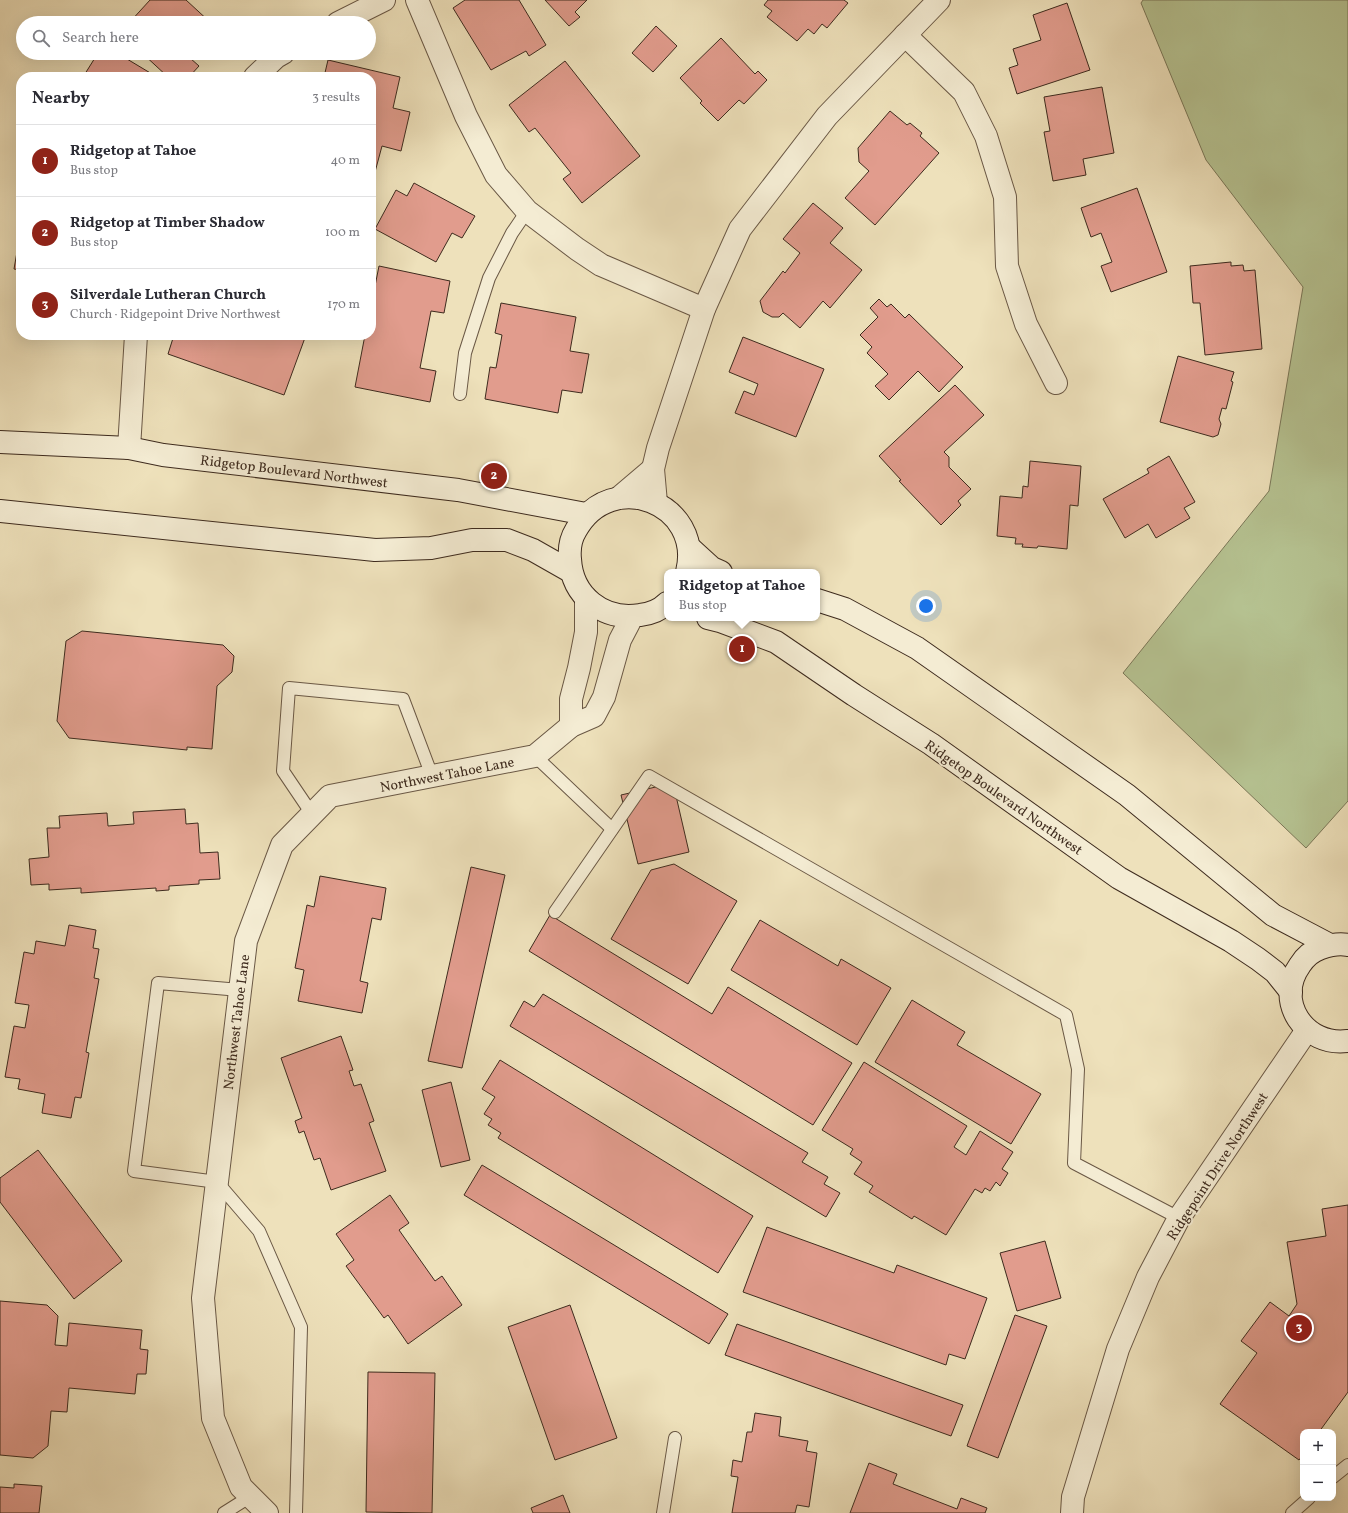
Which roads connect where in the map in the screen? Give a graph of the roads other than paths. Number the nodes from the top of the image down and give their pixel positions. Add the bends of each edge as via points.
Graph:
1 (384, 0) edge
2 (417, 0) edge
3 (939, 0) edge
4 (352, 16) edge
5 (906, 35) junction
6 (273, 60) edge
7 (260, 72) edge
8 (526, 211) junction
9 (704, 309) junction
10 (136, 340) edge
11 (1056, 383) dead end
12 (460, 394) dead end
13 (0, 442) edge
14 (129, 448) junction
15 (652, 469) junction
16 (620, 497) junction
17 (656, 503) junction
18 (0, 512) edge
19 (586, 514) junction
20 (689, 547) junction
21 (688, 569) edge
22 (714, 569) edge
23 (570, 571) junction
24 (586, 598) junction
25 (820, 601) edge
26 (664, 606) edge
27 (632, 617) junction
28 (720, 621) edge
29 (572, 726) junction
30 (535, 756) junction
31 (432, 776) junction
32 (312, 814) junction
33 (612, 829) junction
34 (555, 912) dead end
35 (1343, 944) edge
36 (240, 990) junction
37 (1290, 992) junction
38 (1307, 1030) junction
39 (1348, 1041) edge
40 (217, 1182) junction
41 (1179, 1218) junction
42 (675, 1438) dead end
43 (1348, 1465) edge
44 (1336, 1475) edge
45 (251, 1496) junction
46 (1306, 1501) edge
47 (224, 1513) edge
48 (267, 1513) edge
49 (296, 1513) edge
50 (663, 1513) edge
51 (1072, 1513) edge
52 (1292, 1513) edge

1 - 4 street
2 - 8 street via 472,129 496,175
3 - 5 street
5 - 9 street via 827,116 740,229
5 - 11 street via 964,92 986,136 1005,197 1007,266 1026,324
6 - 7 street
8 - 9 street via 601,265
8 - 12 lane via 489,278 466,353
9 - 15 street
10 - 14 street
13 - 14 street, Ridgetop Boulevard Northwest
14 - 19 street, Ridgetop Boulevard Northwest via 163,455 458,490
15 - 16 street
15 - 17 street
16 - 17 street via 639,497
16 - 19 street via 602,503
17 - 20 street via 672,514 683,529
18 - 23 street via 375,550 431,548 472,540 507,540 534,550
19 - 23 street via 575,531 569,551
20 - 21 street
20 - 22 street
23 - 24 street via 578,589
24 - 27 street via 608,613
24 - 29 street via 586,632 571,699
25 - 35 street via 845,609 917,648 1127,795 1273,915
26 - 27 street via 647,614
27 - 29 street, Northwest Tahoe Lane via 620,640 604,697 594,716
28 - 37 street, Ridgetop Boulevard Northwest via 776,642 931,744 1119,878 1258,959 1275,972
29 - 30 street, Northwest Tahoe Lane
30 - 31 street, Northwest Tahoe Lane
30 - 33 lane
31 - 32 street, Northwest Tahoe Lane via 330,796
31 - 32 lane via 403,699 289,688 283,771
32 - 36 street, Northwest Tahoe Lane via 282,844 246,941
33 - 34 lane
33 - 41 lane via 649,776 1066,1015 1078,1069 1074,1163
35 - 37 street via 1316,950 1304,959 1295,972
36 - 40 street, Northwest Tahoe Lane
36 - 40 lane via 158,983 134,1171
37 - 38 street via 1296,1017
38 - 39 street via 1322,1039
38 - 41 street, Ridgepoint Drive Northwest
40 - 45 street, Northwest Tahoe Lane via 203,1298 213,1418 241,1487
40 - 49 lane via 259,1230 301,1328
41 - 51 street, Ridgepoint Drive Northwest via 1148,1277 1118,1349 1073,1497
42 - 50 lane
43 - 44 lane
45 - 47 lane
45 - 48 street, Northwest Tahoe Lane
46 - 52 lane

